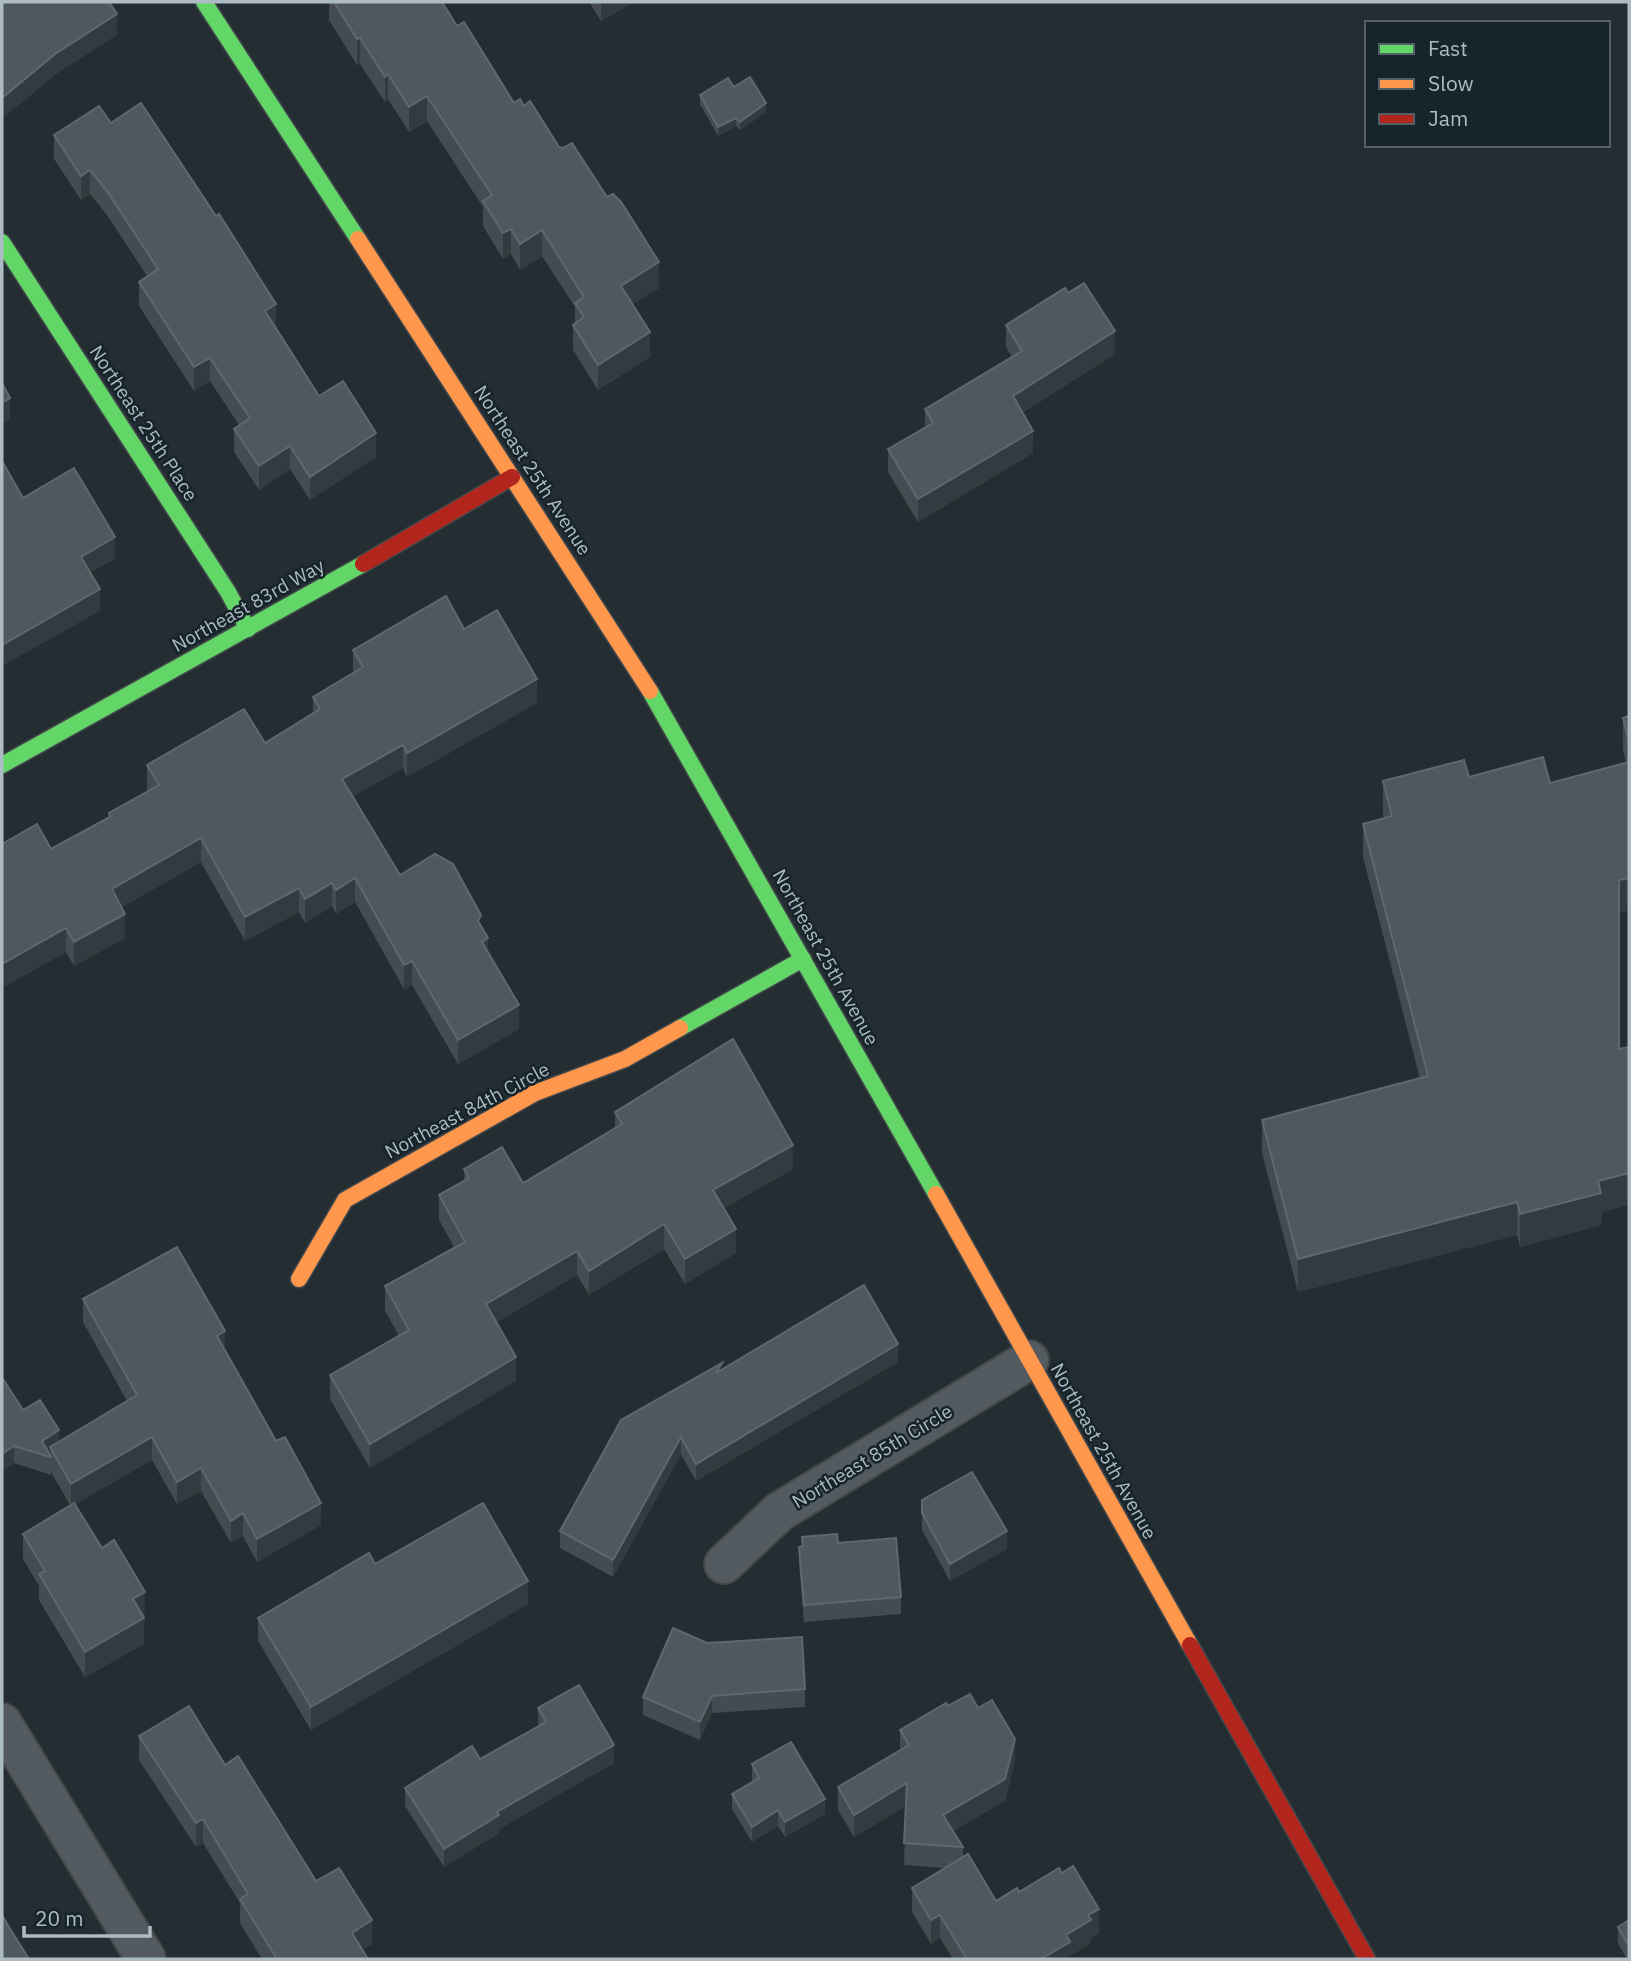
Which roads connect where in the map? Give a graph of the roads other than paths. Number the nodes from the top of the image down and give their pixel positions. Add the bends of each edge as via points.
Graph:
1 (204, 2) edge
2 (2, 242) edge
3 (512, 477) junction
4 (248, 629) junction
5 (2, 765) edge
6 (803, 958) junction
7 (299, 1279) dead end
8 (1029, 1360) junction
9 (724, 1564) dead end
10 (2, 1723) edge
11 (146, 1959) edge
12 (1367, 1959) edge

1 - 3 street, Northeast 25th Avenue
2 - 4 street, Northeast 25th Place
3 - 4 street, Northeast 83rd Way
3 - 6 street, Northeast 25th Avenue via 638,672
4 - 5 street, Northeast 83rd Way
6 - 7 street, Northeast 84th Circle via 625,1059 535,1093 345,1200
6 - 8 street, Northeast 25th Avenue
8 - 9 street, Northeast 85th Circle via 779,1512
8 - 12 street, Northeast 25th Avenue
10 - 11 street

